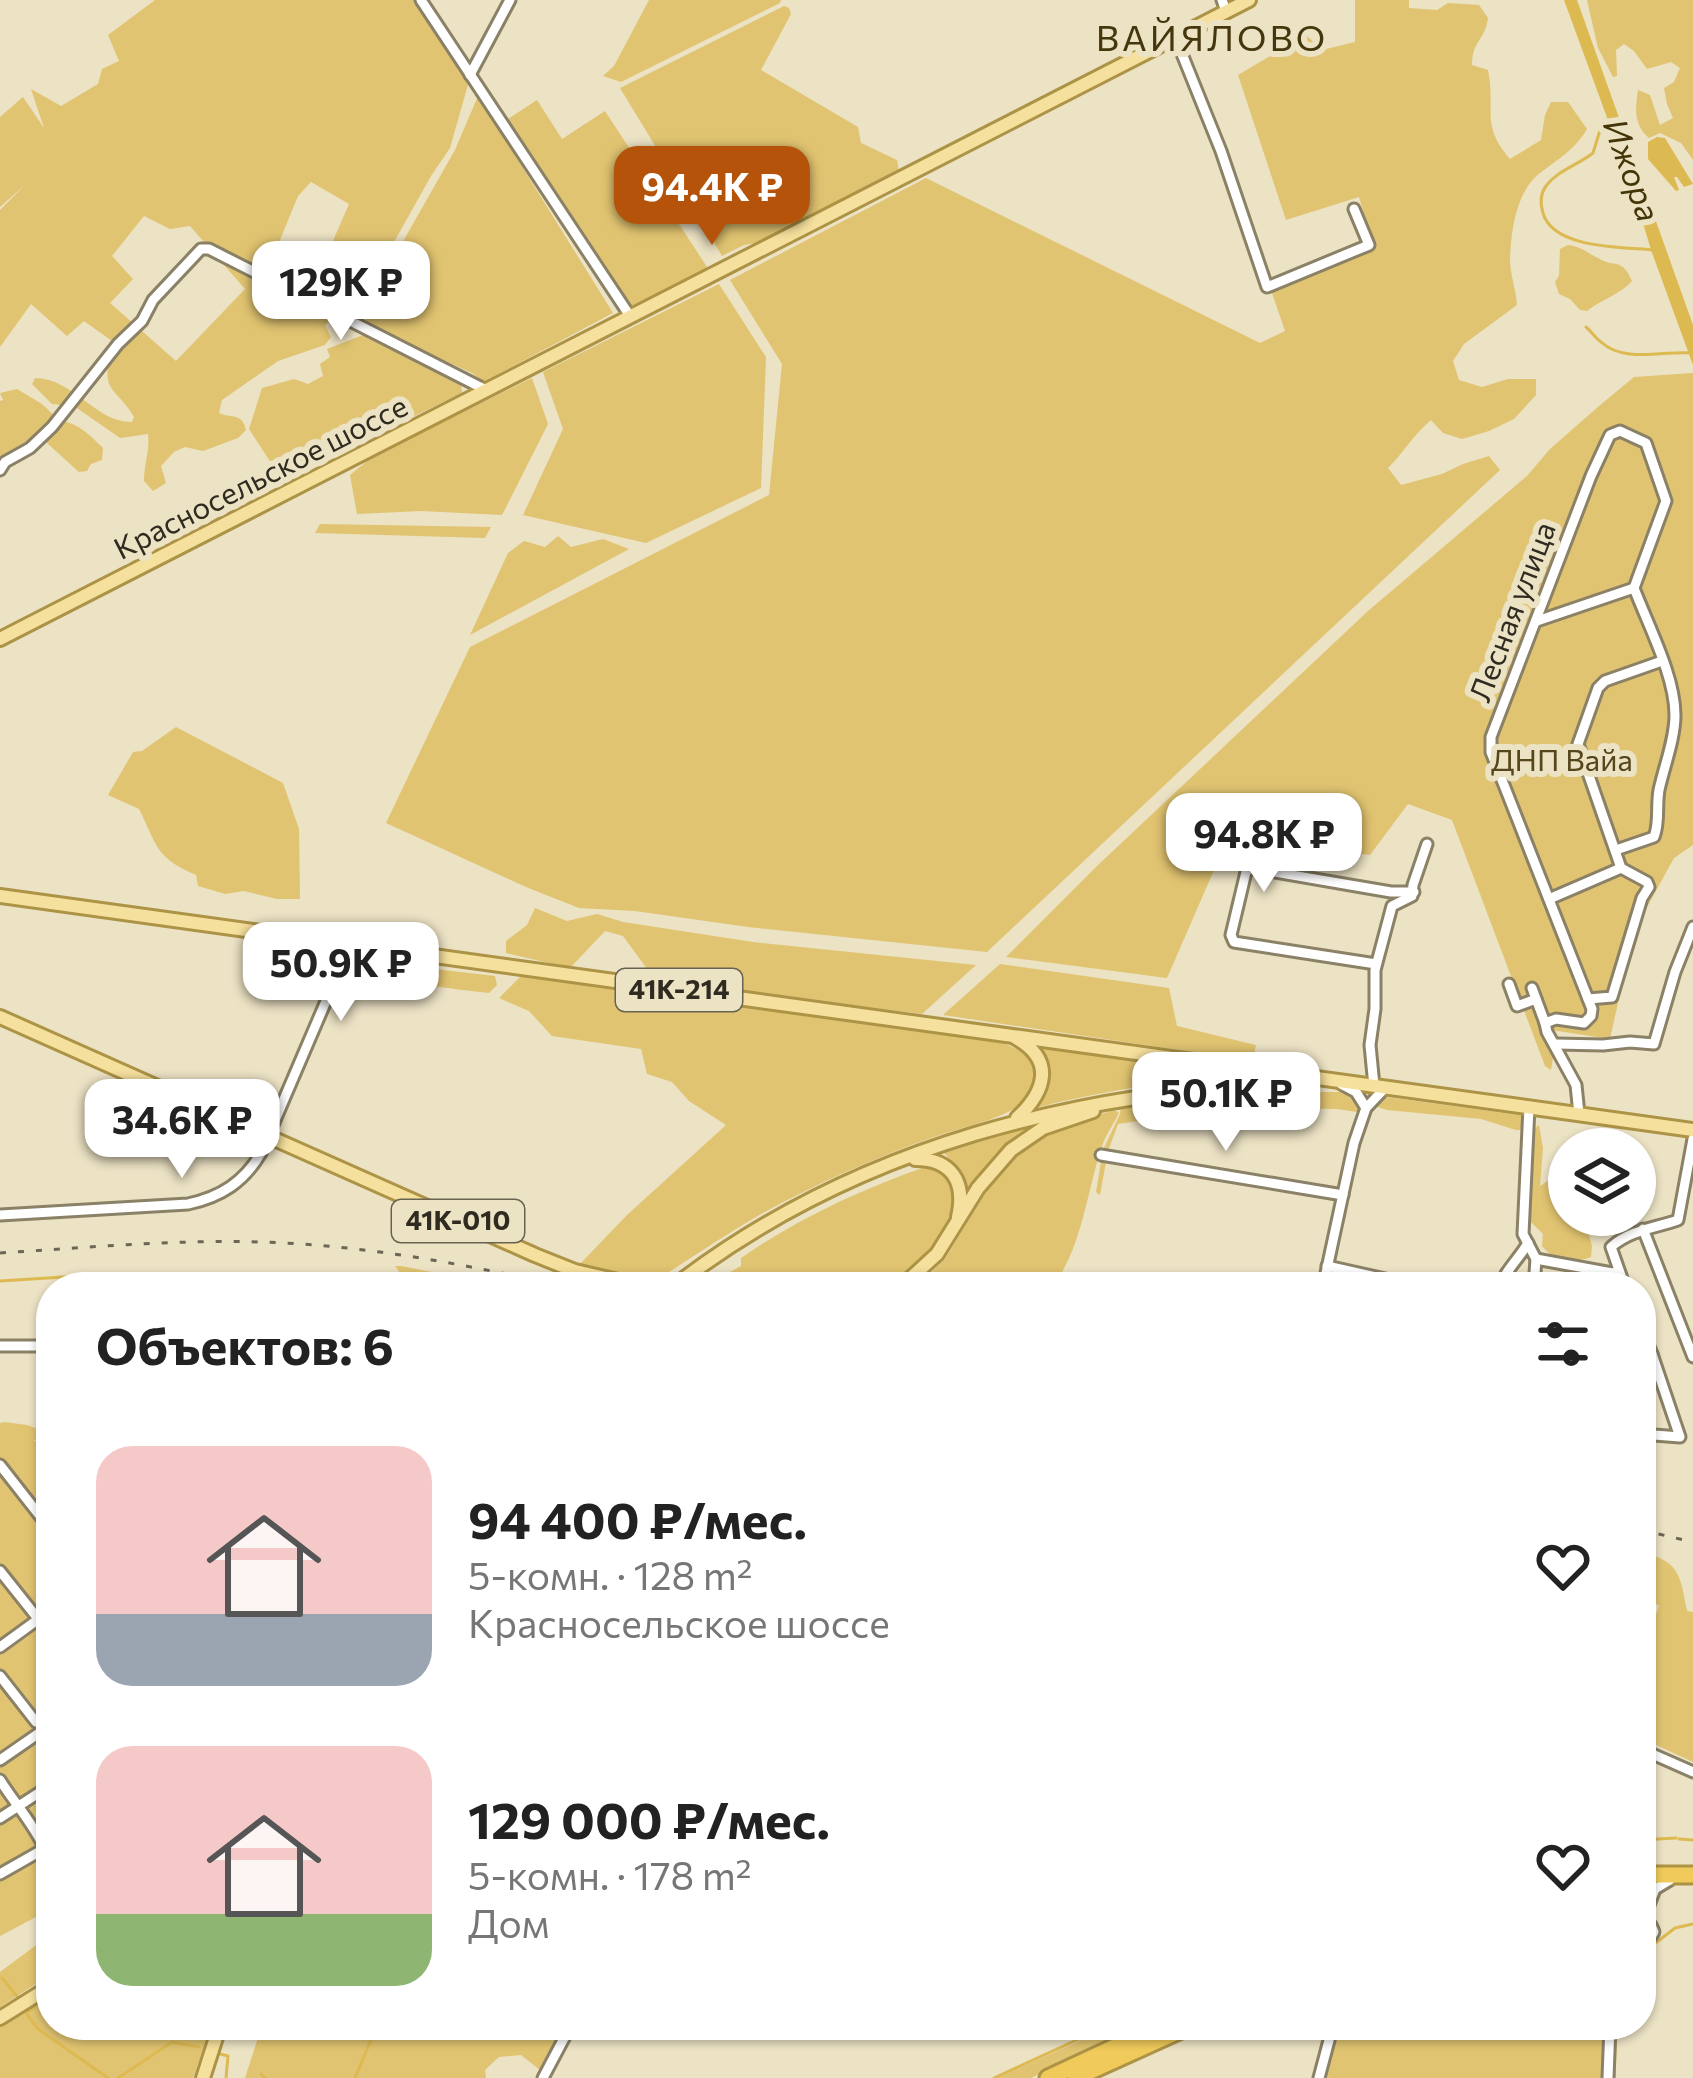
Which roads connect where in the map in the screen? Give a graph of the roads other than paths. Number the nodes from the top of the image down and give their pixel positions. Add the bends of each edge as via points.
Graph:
1 (421, 0) edge
2 (510, 0) edge
3 (1249, 0) edge
4 (1224, 6) edge
5 (1176, 39) junction
6 (470, 75) junction
7 (1354, 209) dead end
8 (630, 316) junction
9 (486, 390) junction
10 (0, 470) edge
11 (1634, 588) junction
12 (1537, 621) junction
13 (3, 634) edge
14 (1662, 661) junction
15 (1427, 844) dead end
16 (1616, 850) junction
17 (1622, 868) junction
18 (1414, 892) junction
19 (0, 896) edge
20 (1549, 899) junction
21 (1693, 927) edge
22 (350, 945) junction
23 (1376, 964) junction
24 (1509, 984) dead end
25 (1588, 999) junction
26 (0, 1017) edge
27 (1546, 1023) junction
28 (1010, 1035) junction
29 (1556, 1044) junction
30 (1334, 1080) junction
31 (1380, 1087) junction
32 (1135, 1098) junction
33 (1529, 1107) junction
34 (1366, 1108) junction
35 (1579, 1114) junction
36 (1013, 1121) junction
37 (1693, 1130) edge
38 (268, 1138) junction
39 (1693, 1139) edge
40 (1101, 1156) dead end
41 (896, 1162) junction
42 (1689, 1186) edge
43 (1343, 1195) junction
44 (0, 1215) edge
45 (956, 1224) junction
46 (1656, 1226) edge
47 (1628, 1236) edge
48 (1646, 1236) edge
49 (1528, 1244) junction
50 (1536, 1258) junction
51 (1328, 1266) junction
52 (1619, 1271) joint
53 (586, 1272) edge
54 (692, 1272) edge
55 (917, 1272) edge
56 (1327, 1272) edge
57 (1355, 1272) edge
58 (1506, 1272) edge
59 (1535, 1272) edge
60 (1607, 1272) edge
61 (1616, 1272) edge
62 (0, 1346) edge
63 (36, 1346) edge
64 (1693, 1357) edge
65 (1656, 1377) edge
66 (1656, 1435) edge
67 (0, 1465) edge
68 (36, 1511) edge
69 (0, 1570) edge
70 (36, 1615) edge
71 (36, 1621) edge
72 (0, 1647) edge
73 (0, 1676) edge
74 (36, 1722) dead end
75 (36, 1735) edge
76 (1656, 1756) edge
77 (0, 1760) edge
78 (1693, 1772) edge
79 (0, 1780) edge
80 (36, 1795) edge
81 (18, 1808) junction
82 (0, 1818) edge
83 (36, 1829) edge
84 (36, 1854) edge
85 (1693, 1864) edge
86 (1656, 1865) edge
87 (0, 1874) edge
88 (1656, 1876) edge
89 (1693, 1877) edge
90 (1656, 1891) edge
91 (36, 1995) edge
92 (0, 2018) edge
93 (213, 2040) edge
94 (563, 2040) edge
95 (1130, 2040) edge
96 (1159, 2040) edge
97 (1329, 2040) edge
98 (1609, 2040) edge
99 (201, 2078) edge
100 (543, 2078) edge
101 (1048, 2078) edge
102 (1075, 2078) edge
103 (1319, 2078) edge
104 (1608, 2078) edge

1 - 6 street
2 - 6 street
3 - 4 main road, Красносельское шоссе
4 - 5 main road, Красносельское шоссе
5 - 7 street via 1267,287 1369,245
5 - 8 main road, Красносельское шоссе
6 - 8 street
8 - 9 main road, Красносельское шоссе
9 - 10 street via 201,249 52,427
9 - 13 main road, Красносельское шоссе
11 - 12 street
11 - 12 street, Лесная улица via 1666,501 1646,443 1620,431 1610,435 1591,476
11 - 14 street
12 - 20 street, Лесная улица via 1491,752
14 - 16 street via 1675,717 1656,804 1659,826 1654,837
14 - 16 street via 1605,681 1578,744
15 - 18 street
16 - 17 street
17 - 20 street
17 - 25 street via 1649,887 1612,997
18 - 23 street via 1392,906
18 - 23 street via 1246,872 1234,941
19 - 22 main road, 41К-214
20 - 25 street, Лесная улица
21 - 29 street via 1654,1044
22 - 28 main road, 41К-214
22 - 38 street
23 - 31 street via 1370,1045
24 - 27 street via 1517,1006 1534,993
25 - 27 street via 1592,1016 1584,1023
26 - 38 main road, 41К-010
27 - 29 street
28 - 30 main road, 41К-214
28 - 36 main road via 1036,1053 1042,1076 1035,1099
29 - 35 street via 1576,1085
30 - 31 main road
30 - 32 main road
30 - 34 street
31 - 33 main road
31 - 34 street
32 - 36 main road
32 - 45 main road via 1026,1138 996,1165
33 - 35 main road
33 - 49 street
34 - 43 street
35 - 37 main road
36 - 41 main road
38 - 44 street via 242,1179 202,1201
38 - 53 main road, 41К-010
39 - 42 street
40 - 43 street
41 - 45 main road via 928,1160 953,1173 961,1199
41 - 54 main road via 803,1205
42 - 46 street via 1678,1220
43 - 51 street
45 - 55 main road
47 - 52 street via 1611,1247
48 - 64 street
49 - 50 street
49 - 58 street
50 - 59 street
50 - 60 street
51 - 56 street
51 - 57 street
52 - 61 street
62 - 63 street
65 - 66 street via 1680,1437
67 - 68 street
69 - 70 street
71 - 72 street
73 - 74 street
75 - 77 street
76 - 78 street
79 - 81 street
80 - 81 street
81 - 82 street
81 - 83 street
84 - 87 street
85 - 86 highway
88 - 89 highway
89 - 90 street
91 - 92 main road
93 - 99 main road
94 - 100 street
95 - 101 highway
96 - 102 highway
97 - 103 street
98 - 104 street

